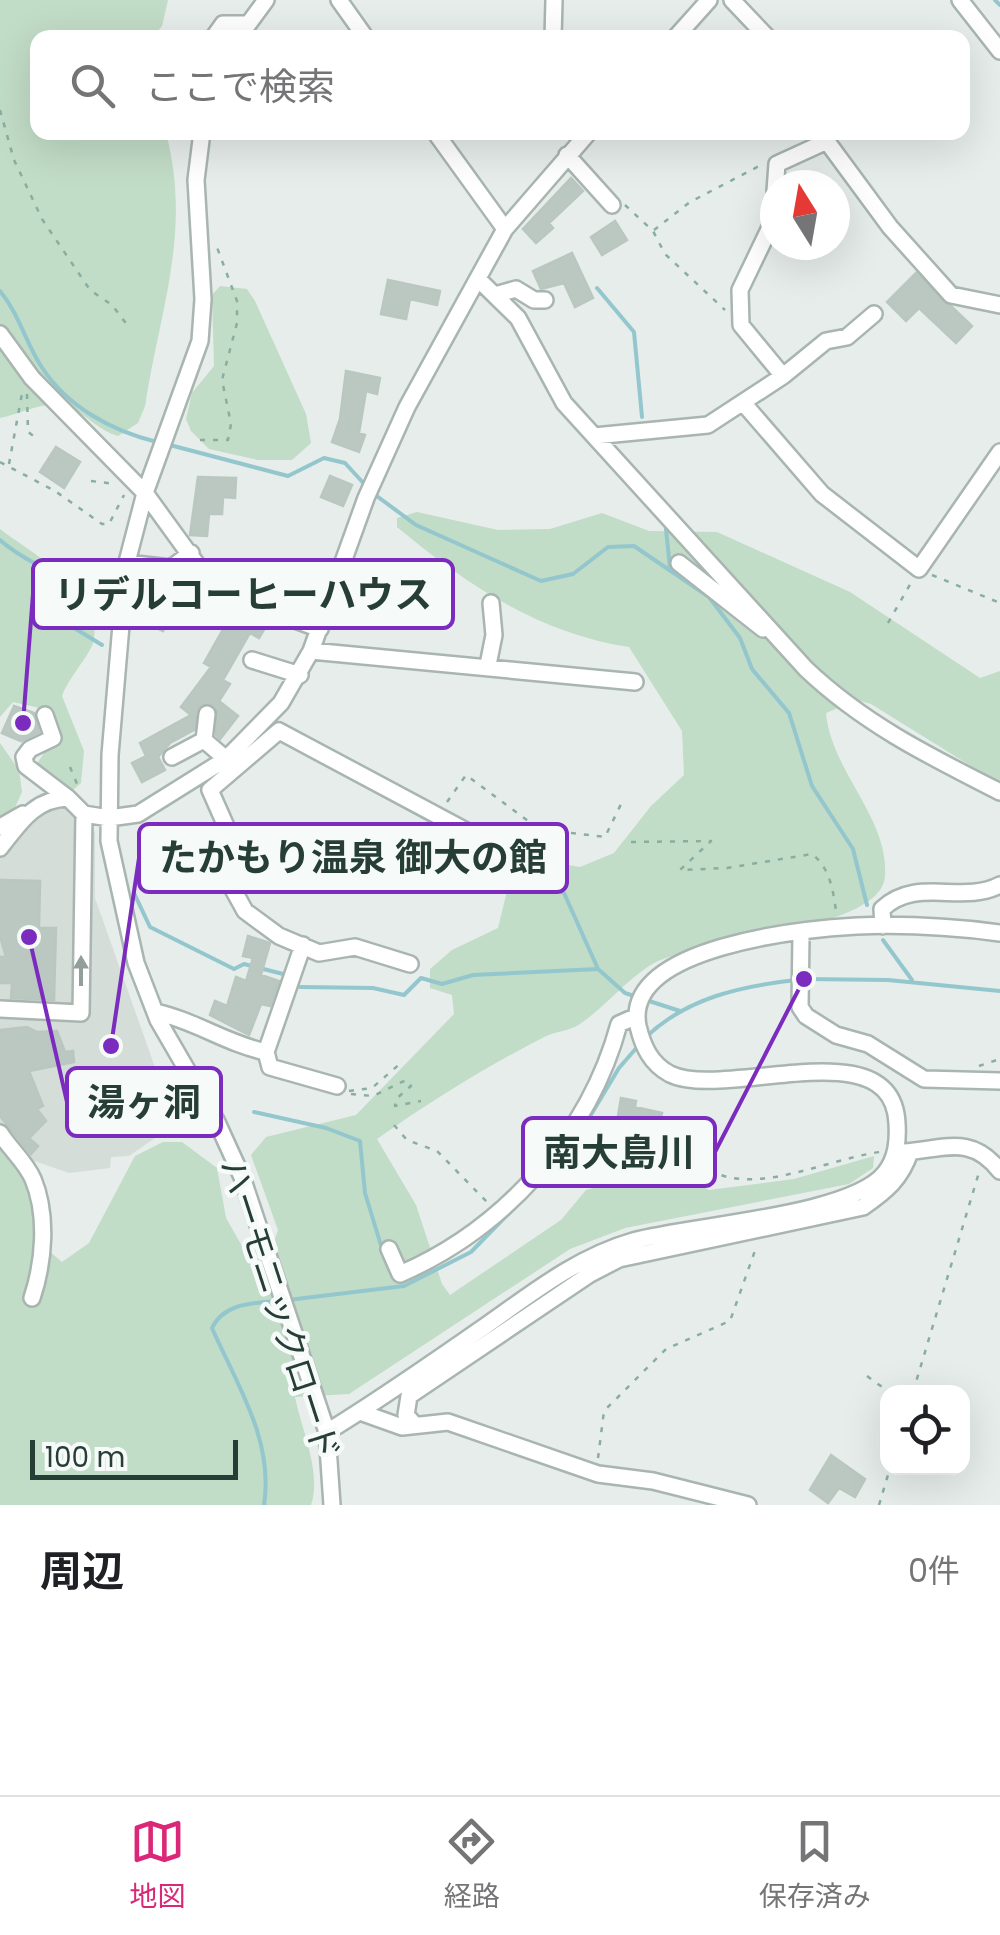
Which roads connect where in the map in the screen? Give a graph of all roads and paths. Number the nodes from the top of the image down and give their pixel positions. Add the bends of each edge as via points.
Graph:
1 (266, 0) edge
2 (339, 0) edge
3 (554, 0) edge
4 (709, 0) edge
5 (732, 0) edge
6 (960, 0) edge
7 (243, 30) edge
8 (360, 30) edge
9 (553, 30) edge
10 (682, 30) edge
11 (760, 30) edge
12 (1000, 52) edge
13 (0, 110) edge
14 (201, 140) edge
15 (441, 140) edge
16 (579, 140) edge
17 (817, 140) edge
18 (824, 140) edge
19 (567, 156) junction
20 (777, 164) junction
21 (777, 170) edge
22 (612, 204) joint
23 (505, 228) junction
24 (653, 230) junction
25 (199, 239) junction
26 (760, 248) edge
27 (478, 279) junction
28 (495, 295) junction
29 (545, 300) dead end
30 (1000, 305) edge
31 (874, 314) dead end
32 (741, 325) junction
33 (128, 326) dead end
34 (0, 334) edge
35 (783, 376) junction
36 (32, 378) junction
37 (744, 405) junction
38 (594, 436) junction
39 (39, 440) dead end
40 (200, 440) dead end
41 (1000, 452) edge
42 (0, 462) edge
43 (9, 465) junction
44 (131, 480) junction
45 (91, 482) dead end
46 (145, 493) junction
47 (191, 553) junction
48 (126, 563) junction
49 (680, 564) dead end
50 (919, 569) junction
51 (491, 603) dead end
52 (1000, 603) edge
53 (888, 622) dead end
54 (320, 629) junction
55 (774, 634) junction
56 (311, 651) junction
57 (252, 660) dead end
58 (617, 660) dead end
59 (488, 666) junction
60 (300, 675) junction
61 (616, 679) junction
62 (636, 682) dead end
63 (208, 714) dead end
64 (45, 715) dead end
65 (204, 740) junction
66 (252, 746) junction
67 (172, 757) dead end
68 (226, 758) junction
69 (70, 768) dead end
70 (1000, 792) edge
71 (74, 796) junction
72 (624, 798) dead end
73 (34, 806) junction
74 (84, 814) junction
75 (436, 815) junction
76 (109, 818) junction
77 (0, 827) edge
78 (630, 842) dead end
79 (514, 846) dead end
80 (0, 848) edge
81 (1000, 885) edge
82 (884, 926) junction
83 (839, 928) junction
84 (1000, 933) edge
85 (801, 935) junction
86 (303, 945) junction
87 (410, 964) dead end
88 (0, 1009) edge
89 (639, 1011) junction
90 (154, 1012) junction
91 (266, 1052) junction
92 (402, 1062) dead end
93 (1000, 1081) edge
94 (342, 1089) junction
95 (421, 1101) dead end
96 (394, 1125) dead end
97 (678, 1130) dead end
98 (0, 1133) edge
99 (904, 1151) junction
100 (987, 1154) junction
101 (1000, 1170) edge
102 (501, 1211) junction
103 (759, 1230) junction
104 (389, 1249) dead end
105 (32, 1298) dead end
106 (867, 1376) dead end
107 (914, 1385) edge
108 (880, 1386) edge
109 (360, 1412) junction
110 (414, 1424) junction
111 (327, 1432) junction
112 (598, 1474) junction
113 (888, 1475) edge
114 (332, 1505) edge
115 (748, 1505) edge
116 (879, 1505) edge

1 - 7 street
2 - 8 street
3 - 9 street
4 - 10 street
5 - 11 street
6 - 12 street
13 - 33 path via 42,219 90,290
14 - 25 street, ハーモニックロード
15 - 23 street
16 - 19 street
17 - 20 street
18 - 30 street via 951,295
19 - 22 street
19 - 23 street
20 - 21 street
20 - 24 path via 771,160 690,202
22 - 24 path via 622,203
23 - 27 street
24 - 32 path via 664,254
25 - 40 path via 215,242 237,301 222,380 232,424 228,440
25 - 46 street, ハーモニックロード via 200,341
26 - 32 street via 740,290
27 - 28 street
27 - 54 street via 374,480
28 - 29 street via 516,290
28 - 38 street via 518,318 564,403
31 - 35 street
32 - 35 street
34 - 36 street
35 - 37 street
36 - 39 path via 28,432
36 - 43 path via 21,390
36 - 44 street
37 - 38 street via 708,426
37 - 50 street via 822,494
38 - 55 street
41 - 50 street
42 - 43 path
43 - 44 path via 102,524 109,524
44 - 45 path
44 - 46 street
46 - 47 street
46 - 48 street, ハーモニックロード
47 - 48 street via 172,568
47 - 54 street via 226,595
48 - 76 street, ハーモニックロード
49 - 55 street
50 - 52 path
50 - 53 path
51 - 59 street
54 - 56 street
55 - 70 street via 841,702 898,741
56 - 59 street
56 - 60 street
57 - 60 street
58 - 61 street
59 - 61 street
60 - 66 street
61 - 62 street
63 - 65 street
64 - 71 street via 53,738 30,749 26,766
65 - 67 street
65 - 68 street
66 - 68 street
66 - 75 street via 279,731
66 - 86 street via 210,790 230,842 218,864 245,910
68 - 76 street via 138,814
69 - 71 path
71 - 73 street
71 - 74 street
72 - 75 path via 605,837 539,829 466,775
73 - 77 street
73 - 80 street
74 - 76 street
88 -> 74 street via 82,1014
75 - 79 street via 487,842
76 - 90 street, ハーモニックロード via 127,925
78 - 83 path via 711,841 680,870 812,854 832,885
81 - 82 street via 900,896 882,909
82 - 83 street
82 - 84 street
83 - 85 street
85 - 89 street via 684,958 662,972
85 - 93 street via 806,1016 924,1079
86 - 87 street via 319,953 355,947
86 - 91 street
89 - 99 street via 645,1048 669,1073 704,1083 817,1070 854,1074 888,1095
89 - 102 street via 618,1024 610,1057 568,1132
90 - 91 street
90 - 111 street, ハーモニックロード via 223,1134
91 - 94 street via 270,1067
92 - 94 path via 372,1088
94 - 95 path via 373,1096 406,1080 411,1086 396,1106
96 - 102 path via 407,1140 437,1151
97 - 99 path via 686,1151 715,1174 742,1182
98 - 105 street via 32,1178 40,1205 39,1277
99 - 100 street via 966,1146
99 - 103 street via 904,1171 864,1208
99 - 109 street via 869,1187 839,1199 658,1235 584,1260
100 - 101 street
100 - 107 path
102 - 104 street via 450,1253 400,1274
103 - 110 street via 643,1252 590,1274 410,1396 406,1415
103 - 112 path via 730,1321 666,1349 604,1411
106 - 108 path
109 - 110 street
109 - 111 street
110 - 112 street via 448,1422
111 - 114 street, ハーモニックロード
112 - 115 street
113 - 116 path

